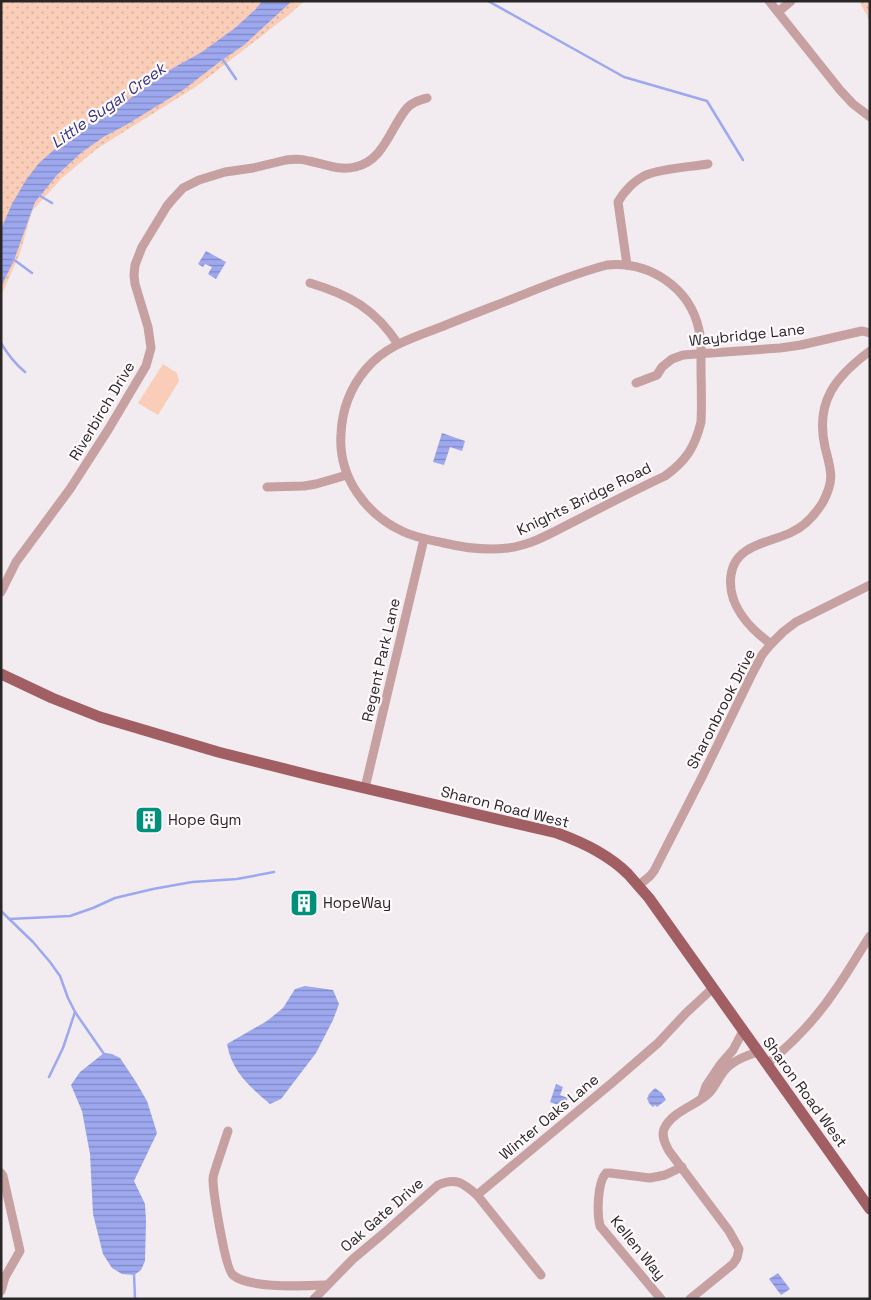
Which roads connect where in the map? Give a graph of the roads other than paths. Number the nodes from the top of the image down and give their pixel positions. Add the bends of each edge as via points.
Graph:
1 (769, 1) edge
2 (791, 1) edge
3 (778, 12) junction
4 (427, 98) dead end
5 (870, 117) edge
6 (708, 164) dead end
7 (626, 265) junction
8 (310, 283) dead end
9 (870, 333) edge
10 (398, 344) junction
11 (870, 350) edge
12 (701, 354) junction
13 (636, 384) dead end
14 (346, 475) junction
15 (267, 487) dead end
16 (424, 539) junction
17 (870, 585) edge
18 (1, 592) edge
19 (771, 644) junction
20 (1, 674) edge
21 (365, 788) junction
22 (638, 886) junction
23 (870, 936) edge
24 (713, 988) junction
25 (743, 1032) junction
26 (758, 1052) junction
27 (726, 1064) junction
28 (767, 1064) junction
29 (228, 1131) dead end
30 (682, 1168) junction
31 (1, 1173) edge
32 (477, 1196) junction
33 (870, 1209) edge
34 (541, 1275) dead end
35 (327, 1285) junction
36 (1, 1291) edge
37 (314, 1299) edge
38 (661, 1299) edge
39 (690, 1299) edge

1 - 3 street
2 - 3 street
3 - 5 street via 840,90
4 - 18 street, Riverbirch Drive via 418,100 407,109 379,153 357,167 347,169 308,160 286,160 209,176 183,188 172,200 142,247 135,265 135,284 151,348 146,366 70,489 16,562
6 - 7 street via 646,175 623,193 618,202
7 - 10 street, Knights Bridge Road via 594,268
7 - 12 street, Knights Bridge Road via 660,276 680,292 695,315
8 - 10 street via 343,294 362,306 381,322
9 - 12 street, Waybridge Lane via 780,348
10 - 14 street, Knights Bridge Road via 366,368 347,402 340,442
11 - 19 street via 844,373 826,401 822,429 831,474 822,503 815,514 796,530 746,550 732,570 731,590 737,607 751,627
12 - 13 street, Waybridge Lane via 672,359 657,375
12 - 16 street, Knights Bridge Road via 701,409 697,436 685,459 670,472 523,545 474,549
14 - 15 street via 304,486
14 - 16 street, Knights Bridge Road via 375,514 388,524
16 - 21 street, Regent Park Lane
17 - 19 street, Sharonbrook Drive via 796,622
19 - 22 street, Sharonbrook Drive via 751,676 654,871
20 - 21 main road, Sharon Road West via 100,717 246,760
21 - 22 main road, Sharon Road West via 557,833 614,862
22 - 24 main road, Sharon Road West
23 - 28 street via 820,1011 789,1046
24 - 25 main road, Sharon Road West
24 - 32 street, Winter Oaks Lane via 658,1043
25 - 26 main road, Sharon Road West
25 - 27 street
26 - 27 street
26 - 28 main road, Sharon Road West
27 - 30 street via 715,1078 711,1092 674,1117 664,1130 664,1142
28 - 33 main road, Sharon Road West
29 - 35 street via 213,1178 221,1236 231,1273 262,1284
30 - 38 street, Kellen Way via 665,1176 650,1178 606,1173 599,1187 600,1226
30 - 39 street via 738,1249 738,1258 733,1264
31 - 36 street via 20,1252 5,1277
32 - 34 street
32 - 35 street, Oak Gate Drive via 456,1181 438,1185 353,1258
35 - 37 street, Oak Gate Drive

